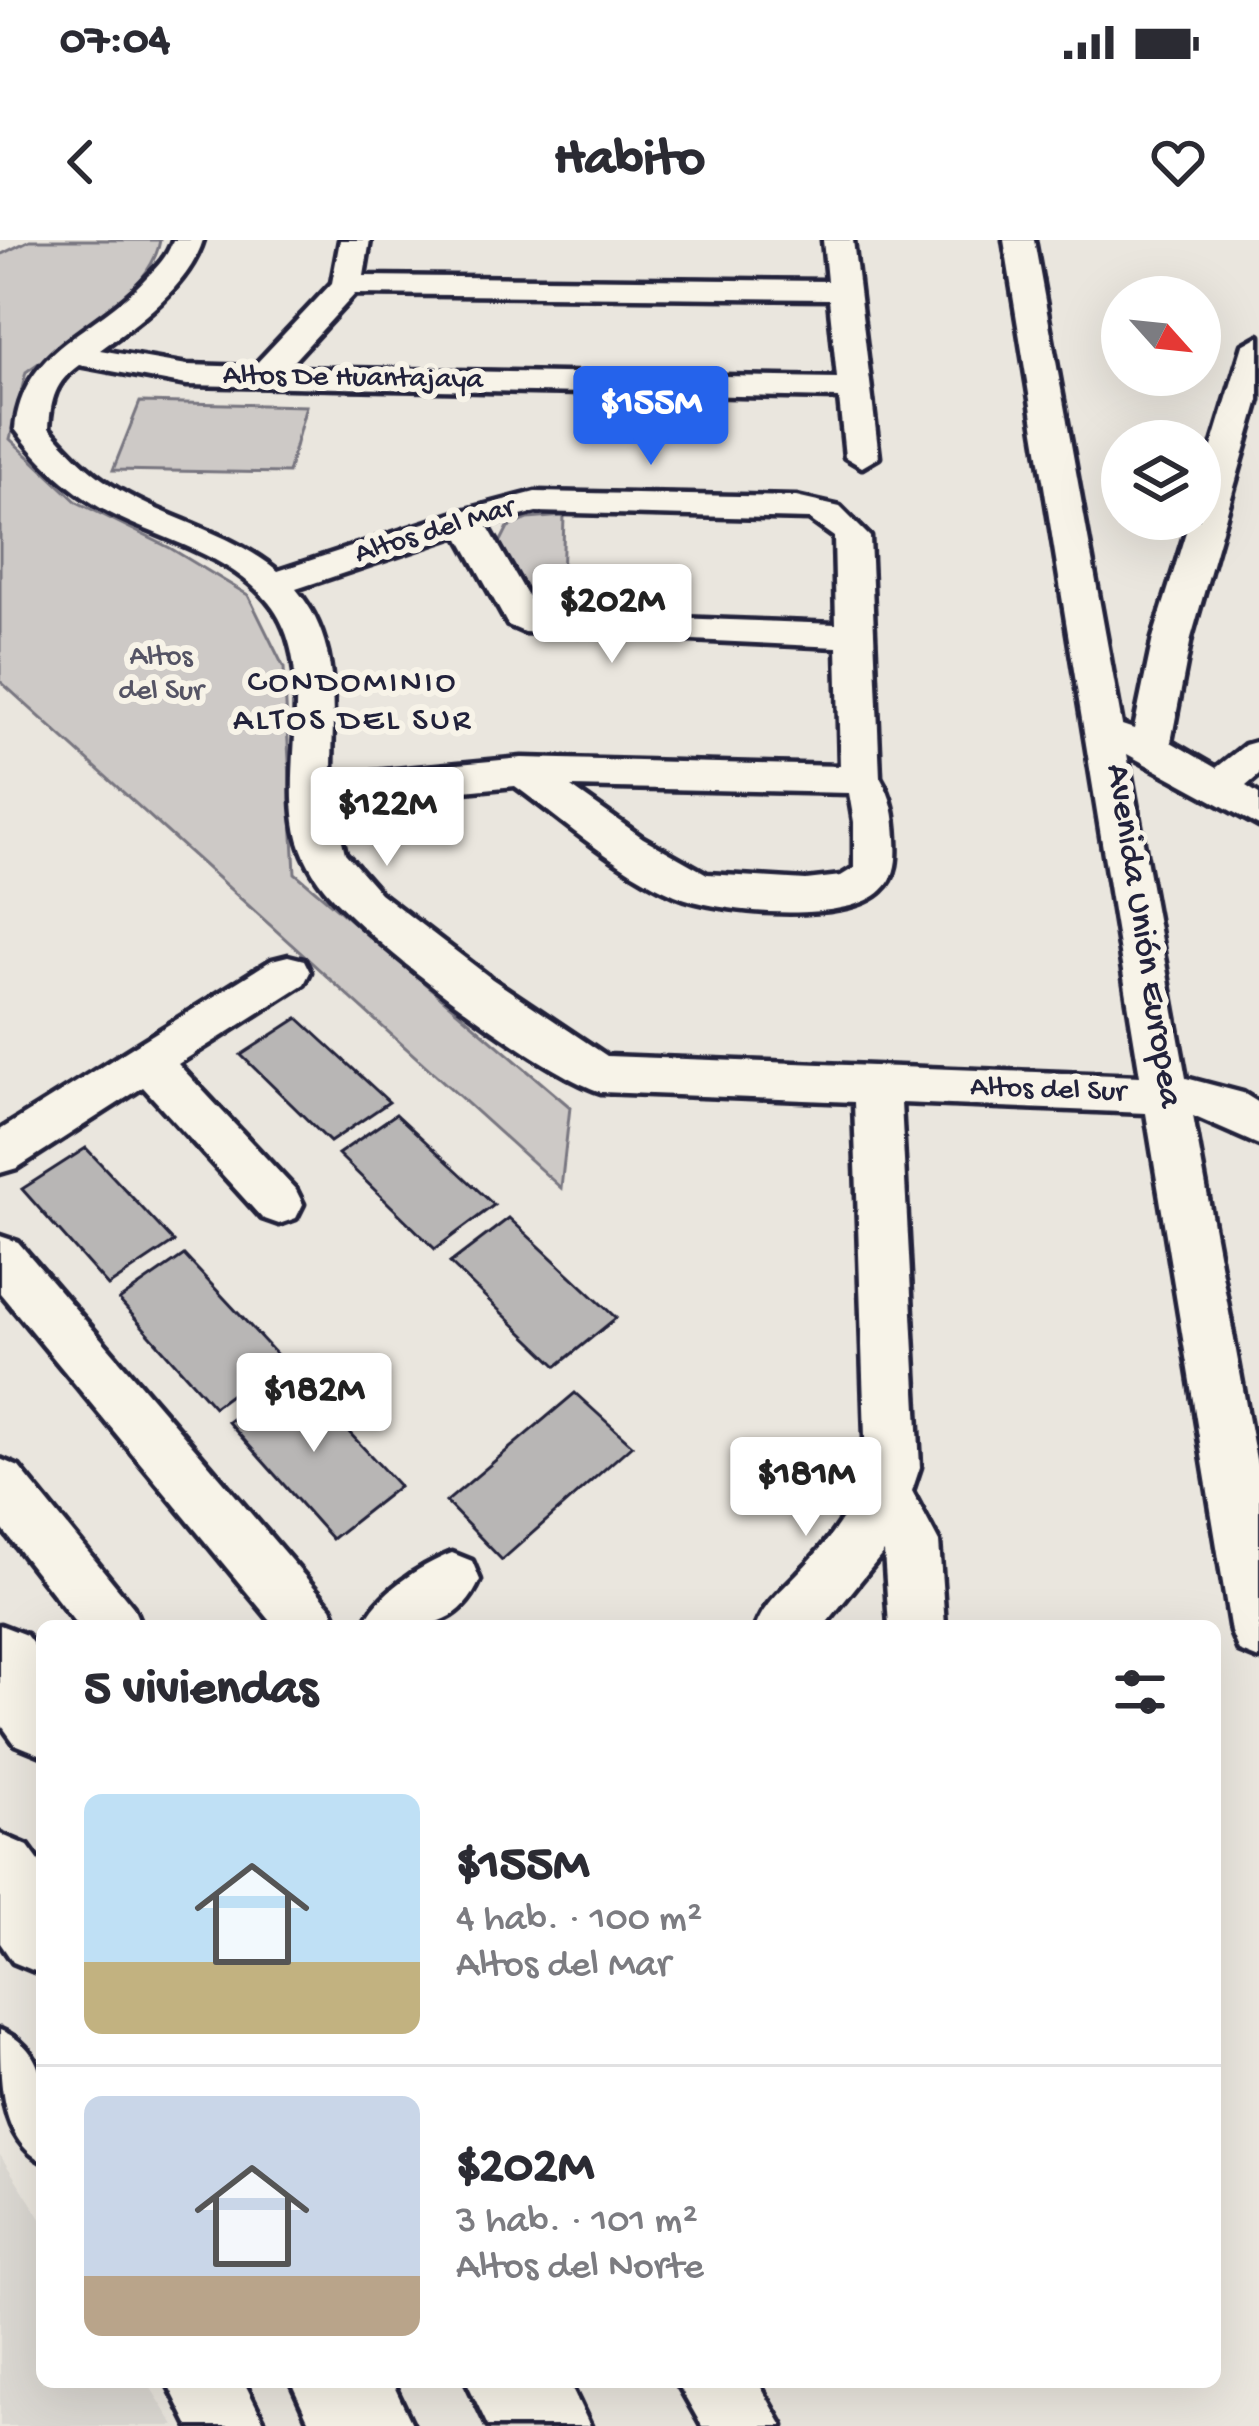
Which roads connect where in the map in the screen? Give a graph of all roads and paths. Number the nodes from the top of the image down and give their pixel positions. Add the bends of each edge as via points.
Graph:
1 (188, 240) edge
2 (355, 240) edge
3 (838, 240) edge
4 (1019, 240) edge
5 (347, 285) junction
6 (846, 290) junction
7 (1259, 345) edge
8 (73, 354) junction
9 (262, 376) junction
10 (852, 387) junction
11 (862, 457) dead end
12 (467, 520) junction
13 (272, 585) junction
14 (855, 636) junction
15 (1172, 638) junction
16 (1091, 640) junction
17 (1129, 741) junction
18 (1259, 754) edge
19 (522, 772) junction
20 (860, 780) junction
21 (1218, 788) junction
22 (314, 792) junction
23 (1259, 812) edge
24 (288, 972) dead end
25 (149, 1063) junction
26 (877, 1085) junction
27 (1168, 1094) junction
28 (1259, 1126) edge
29 (0, 1154) edge
30 (279, 1204) dead end
31 (0, 1256) edge
32 (0, 1484) edge
33 (886, 1496) junction
34 (452, 1580) dead end
35 (108, 1620) edge
36 (306, 1620) edge
37 (399, 1620) edge
38 (800, 1620) edge
39 (917, 1620) edge
40 (1259, 1632) edge
41 (0, 1661) edge
42 (36, 1709) edge
43 (0, 1874) edge
44 (36, 1925) edge
45 (0, 2062) edge
46 (36, 2119) edge
47 (206, 2388) edge
48 (341, 2388) edge
49 (517, 2388) edge
50 (717, 2388) edge
51 (230, 2426) edge
52 (366, 2426) edge
53 (543, 2426) edge
54 (747, 2426) edge

1 - 8 street, Altos del Sur via 129,315
2 - 5 street
3 - 6 street
4 - 16 street, Avenida Unión Europea
5 - 6 street
5 - 9 street
6 - 10 street
7 - 15 street
8 - 9 street, Altos De Huantajaya via 187,375
8 - 13 street, Altos del Sur via 49,370 34,398 32,429 100,493 225,549
9 - 10 street, Altos De Huantajaya
10 - 11 street
12 - 13 street, Altos del Mar
12 - 14 street via 521,617 537,624
12 - 14 street, Altos del Mar via 560,501 823,512 852,537
13 - 22 street, Altos del Sur via 309,646
14 - 20 street, Altos del Mar
15 - 16 street
15 - 17 street
16 - 17 street, Avenida Unión Europea
17 - 21 street
17 - 27 street, Avenida Unión Europea
18 - 21 street
19 - 20 street
19 - 20 street, Altos del Mar via 683,880 746,893 832,895 871,876 872,797
19 - 22 street
21 - 23 street
22 - 26 street, Altos del Sur via 320,845 332,869 584,1068 620,1078
24 - 25 street
25 - 29 street
25 - 30 street
26 - 27 street, Altos del Sur
26 - 33 street via 894,1440
27 - 28 street, Altos del Sur via 1227,1106
27 - 40 street, Avenida Unión Europea
31 - 36 street
32 - 35 street
33 - 38 street
33 - 39 street via 911,1542
34 - 37 street
41 - 42 main road
43 - 44 main road
45 - 46 street
47 - 51 street
48 - 52 main road
49 - 53 main road
50 - 54 street

